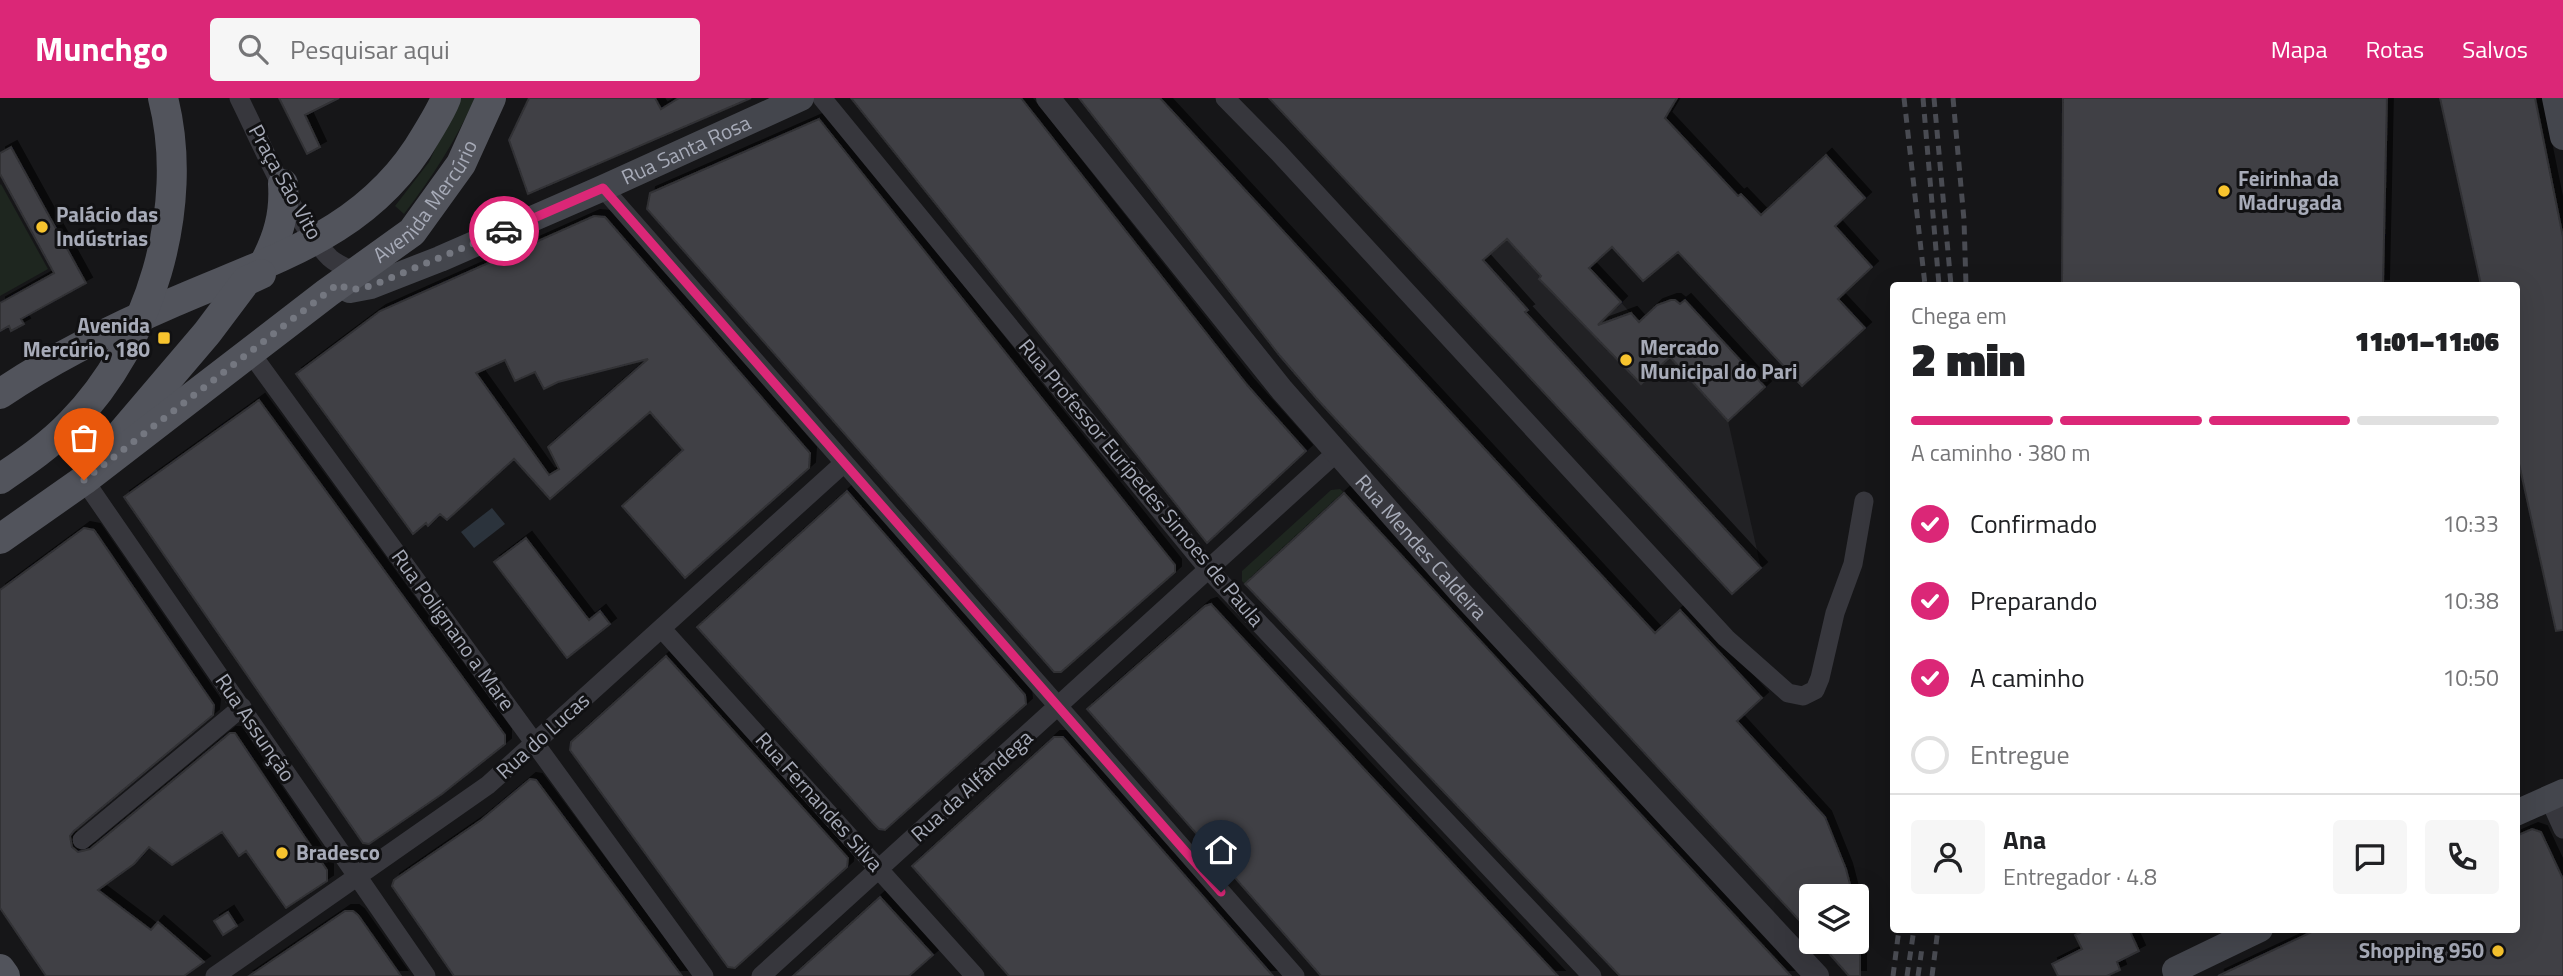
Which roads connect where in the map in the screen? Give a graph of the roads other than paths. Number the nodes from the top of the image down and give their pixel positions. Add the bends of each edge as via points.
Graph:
1 (163, 98) edge
2 (239, 98) edge
3 (446, 98) edge
4 (491, 98) edge
5 (802, 98) edge
6 (822, 98) edge
7 (1048, 98) edge
8 (1225, 98) edge
9 (2555, 98) edge
10 (2563, 136) edge
11 (283, 184) junction
12 (603, 188) junction
13 (315, 241) junction
14 (273, 260) junction
15 (355, 281) junction
16 (250, 352) junction
17 (0, 394) edge
18 (1337, 453) junction
19 (844, 463) junction
20 (88, 477) junction
21 (0, 479) edge
22 (1864, 501) dead end
23 (0, 539) edge
24 (1209, 570) junction
25 (662, 629) junction
26 (242, 707) junction
27 (1058, 708) junction
28 (536, 743) junction
29 (2556, 795) edge
30 (2520, 811) edge
31 (2563, 829) edge
32 (82, 840) dead end
33 (880, 870) junction
34 (358, 878) junction
35 (2252, 933) edge
36 (0, 969) edge
37 (2171, 974) edge
38 (5, 976) edge
39 (215, 976) edge
40 (426, 976) edge
41 (704, 976) edge
42 (761, 976) edge
43 (975, 976) edge
44 (1295, 976) edge
45 (1592, 976) edge
46 (1817, 976) edge

1 - 21 main road, bridge via 170,206 150,297 104,384 72,423
2 - 11 street, Praça São Vito
3 - 13 main road, Avenida Mercúrio via 414,156 382,194
4 - 15 main road, Avenida Mercúrio via 461,164 417,226
5 - 12 main road, Rua Santa Rosa
6 - 24 street, Rua Professor Eurípedes Simoes de Paula
7 - 18 street, Rua Mendes Caldeira
8 - 22 street via 1726,638 1788,694 1803,696 1815,690 1820,678 1835,613 1853,564
9 - 10 main road
11 - 13 street, Praça São Vito
11 - 14 main road via 282,221
12 - 15 main road, Rua Santa Rosa
12 - 19 street
13 - 14 main road, Avenida Mercúrio
13 - 15 street, Praça São Vito
14 - 17 main road, Avenida Mercúrio via 47,363
14 - 20 main road via 268,271 246,281
15 - 16 main road, Avenida Mercúrio
16 - 20 main road, Avenida Mercúrio
16 - 28 street, Rua Polignano a Mare
18 - 24 street, Rua da Alfândega
18 - 46 street, Rua Mendes Caldeira
19 - 25 street, Rua do Lucas
19 - 27 street
20 - 23 main road, Avenida Mercúrio
20 - 26 street, Rua Assunção
24 - 27 street, Rua da Alfândega
24 - 45 street, Rua Professor Eurípedes Simoes de Paula
25 - 28 street, Rua do Lucas
25 - 33 street, Rua Fernandes Silva
26 - 32 street
26 - 34 street, Rua Assunção
27 - 33 street, Rua da Alfândega
27 - 44 street
28 - 34 street, Rua do Lucas via 488,785
28 - 41 street, Rua Polignano a Mare
29 - 30 main road
29 - 31 street
33 - 42 street, Rua da Alfândega
33 - 43 street, Rua Fernandes Silva
34 - 39 street, Rua do Lucas
34 - 40 street, Rua Assunção
35 - 37 main road
36 - 38 main road

